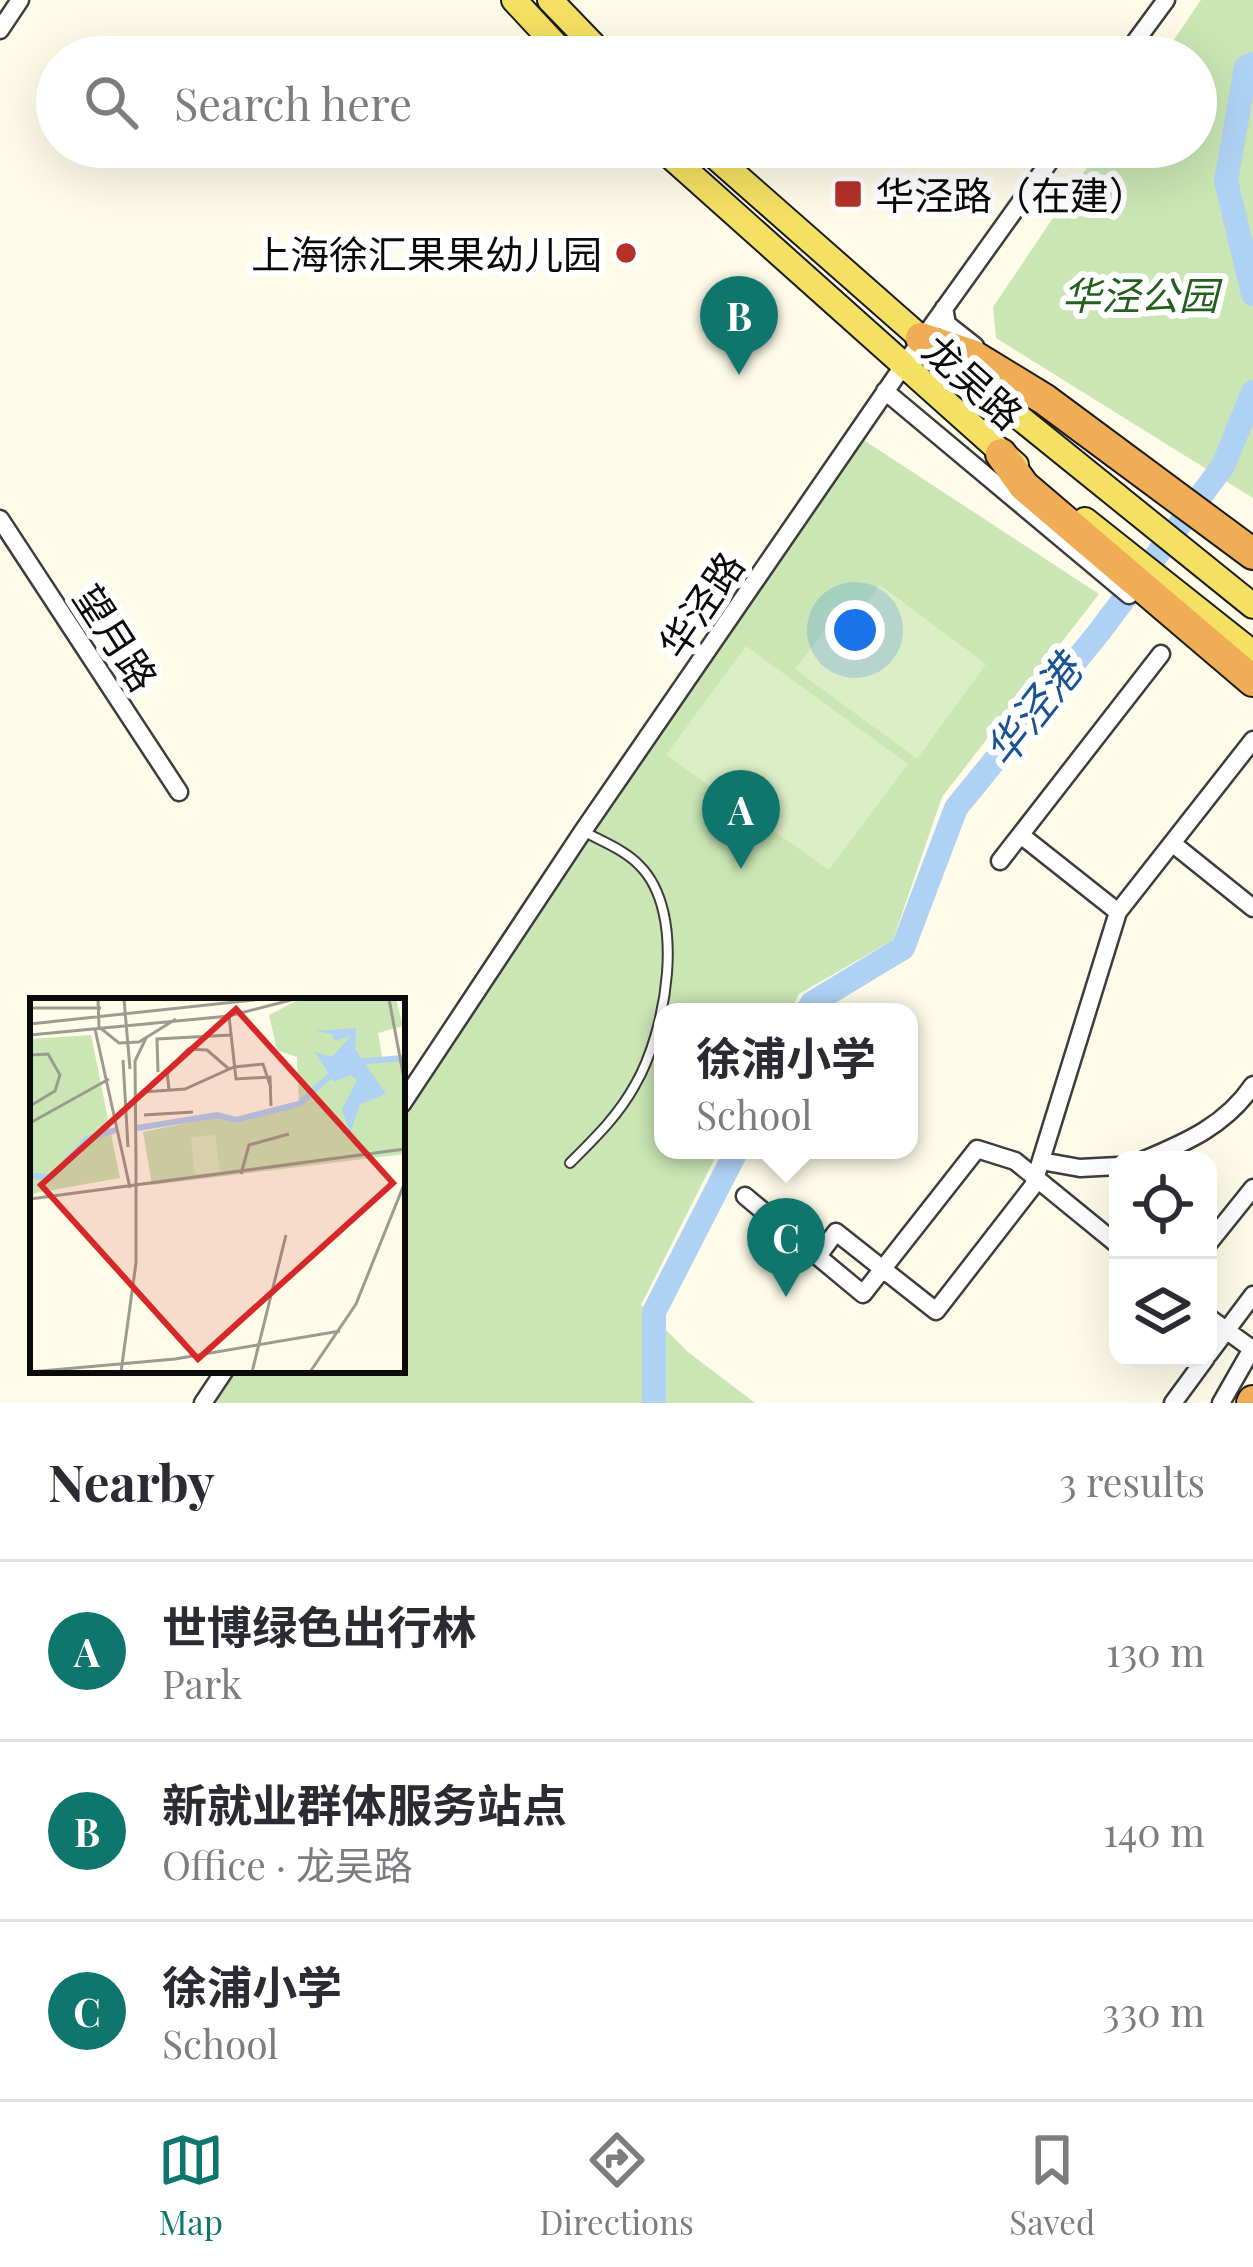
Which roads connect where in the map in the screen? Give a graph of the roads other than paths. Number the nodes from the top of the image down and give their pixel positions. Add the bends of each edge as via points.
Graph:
1 (20, 0) edge
2 (514, 0) edge
3 (550, 0) edge
4 (1166, 0) edge
5 (0, 30) edge
6 (547, 36) edge
7 (584, 36) edge
8 (1139, 36) edge
9 (683, 168) edge
10 (728, 168) edge
11 (1045, 168) edge
12 (944, 308) junction
13 (921, 338) junction
14 (903, 366) junction
15 (885, 392) junction
16 (1001, 454) joint
17 (0, 519) edge
18 (1253, 536) edge
19 (1253, 554) edge
20 (1118, 565) junction
21 (1253, 606) edge
22 (1253, 653) edge
23 (1162, 654) dead end
24 (1253, 681) edge
25 (1253, 699) edge
26 (1253, 740) edge
27 (179, 792) dead end
28 (583, 831) junction
29 (1022, 836) junction
30 (1172, 843) junction
31 (1000, 861) dead end
32 (1253, 907) edge
33 (1118, 912) junction
34 (663, 1003) edge
35 (654, 1039) edge
36 (1253, 1085) edge
37 (405, 1099) edge
38 (1166, 1151) edge
39 (570, 1162) dead end
40 (1109, 1166) edge
41 (1038, 1170) junction
42 (1253, 1188) edge
43 (745, 1196) dead end
44 (1217, 1233) edge
45 (1109, 1237) edge
46 (818, 1256) junction
47 (882, 1268) junction
48 (1253, 1295) edge
49 (1217, 1324) edge
50 (1226, 1330) junction
51 (1217, 1343) edge
52 (1252, 1348) edge
53 (1200, 1367) edge
54 (223, 1373) edge
55 (203, 1403) edge
56 (1173, 1403) edge
57 (1221, 1403) edge

1 - 5 street
2 - 6 main road
3 - 7 main road
4 - 8 street
9 - 14 main road, 龙吴路
10 - 13 main road, 龙吴路
11 - 12 street, 华泾路
12 - 13 street, 华泾路
12 - 18 street via 946,324 964,341
13 - 14 street, 华泾路
13 - 19 highway via 972,355 1044,399
13 - 21 main road, 龙吴路
14 - 15 street, 华泾路
14 - 16 main road, 龙吴路
15 - 20 street
15 - 28 street, 华泾路
16 - 20 highway via 1024,486
17 - 27 street, 望月路
20 - 22 main road via 1157,577
20 - 24 highway
20 - 25 street via 1137,602
23 - 29 street
26 - 30 street
28 - 34 lane via 640,866 663,910 669,964
28 - 37 street, 华泾路
29 - 31 street
29 - 33 street
30 - 32 street
30 - 33 street
33 - 41 street
35 - 39 lane via 612,1121
36 - 38 street via 1196,1139
40 - 41 street
41 - 45 street
41 - 47 street via 977,1150
41 - 47 street via 937,1311
42 - 44 street
43 - 46 street
46 - 47 street via 836,1232
46 - 47 street via 863,1294
48 - 50 street
49 - 50 street
50 - 51 street
50 - 52 street
52 - 57 street
53 - 56 street
54 - 55 street

